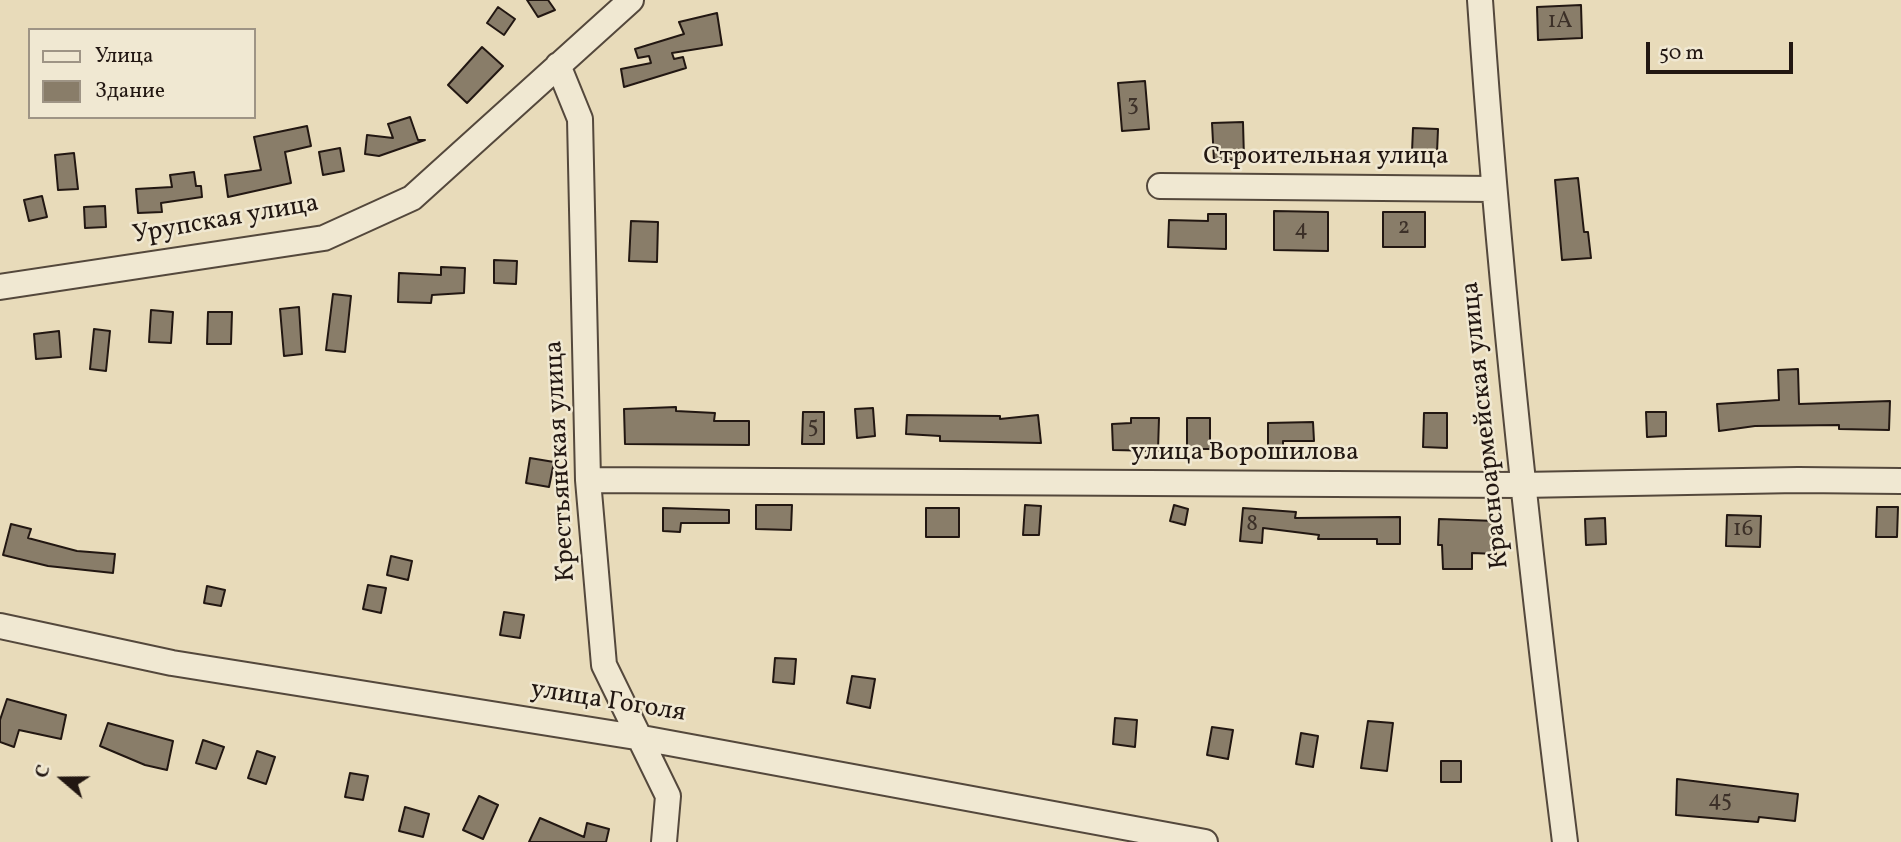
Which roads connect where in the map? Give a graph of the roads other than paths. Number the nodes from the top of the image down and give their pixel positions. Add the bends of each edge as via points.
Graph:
1 (631, 0) edge
2 (1480, 0) edge
3 (558, 65) junction
4 (1160, 186) dead end
5 (1493, 189) junction
6 (0, 287) edge
7 (588, 480) junction
8 (1901, 481) edge
9 (1521, 485) junction
10 (0, 626) edge
11 (642, 738) junction
12 (664, 842) edge
13 (1205, 842) edge
14 (1565, 842) edge

1 - 3 street, Урупская улица
2 - 5 street, Красноармейская улица
3 - 6 street, Урупская улица via 412,198 324,238
3 - 7 street, Крестьянская улица via 580,118
4 - 5 street, Строительная улица
5 - 9 street, Красноармейская улица
7 - 9 street, улица Ворошилова
7 - 11 street, Крестьянская улица via 604,665
8 - 9 street, улица Ворошилова
9 - 14 street, Красноармейская улица
10 - 11 street, улица Гоголя via 172,663
11 - 12 street, Крестьянская улица via 668,796
11 - 13 street, улица Гоголя

